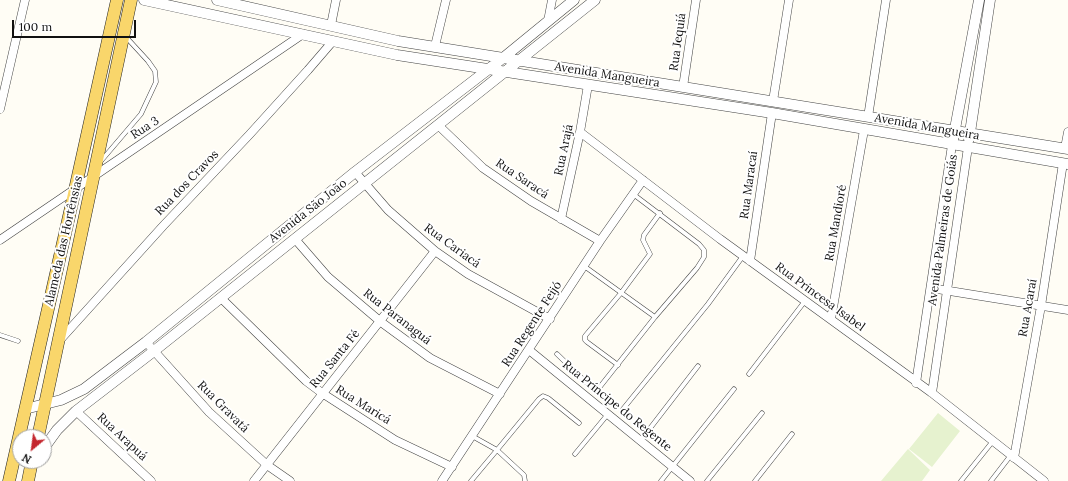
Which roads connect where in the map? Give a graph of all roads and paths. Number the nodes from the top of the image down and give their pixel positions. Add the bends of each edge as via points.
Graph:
1 (25, 0) edge
2 (117, 0) edge
3 (131, 0) edge
4 (144, 0) edge
5 (217, 0) edge
6 (336, 0) edge
7 (446, 0) edge
8 (552, 0) edge
9 (574, 0) edge
10 (595, 0) edge
11 (696, 0) edge
12 (789, 0) edge
13 (886, 0) edge
14 (979, 0) edge
15 (990, 0) edge
16 (229, 1) edge
17 (548, 21) junction
18 (330, 26) junction
19 (303, 34) junction
20 (124, 35) junction
21 (333, 41) junction
22 (435, 46) junction
23 (503, 58) junction
24 (520, 60) junction
25 (486, 69) junction
26 (505, 72) junction
27 (588, 84) junction
28 (683, 87) junction
29 (773, 101) junction
30 (0, 109) edge
31 (772, 113) junction
32 (868, 117) junction
33 (438, 125) junction
34 (864, 130) junction
35 (954, 130) junction
36 (580, 132) junction
37 (1068, 132) edge
38 (970, 133) junction
39 (952, 145) junction
40 (968, 147) junction
41 (1067, 148) edge
42 (1066, 163) edge
43 (95, 171) junction
44 (355, 172) junction
45 (643, 180) junction
46 (365, 183) junction
47 (76, 188) junction
48 (633, 194) junction
49 (660, 213) junction
50 (561, 219) junction
51 (295, 239) junction
52 (0, 240) edge
53 (600, 241) junction
54 (435, 251) junction
55 (743, 255) junction
56 (750, 261) junction
57 (584, 266) junction
58 (931, 288) junction
59 (947, 291) junction
60 (621, 293) junction
61 (221, 298) junction
62 (805, 301) junction
63 (1041, 306) junction
64 (1068, 310) edge
65 (655, 317) junction
66 (831, 319) junction
67 (550, 320) junction
68 (381, 322) junction
69 (0, 335) edge
70 (18, 341) dead end
71 (58, 342) junction
72 (146, 342) junction
73 (529, 350) junction
74 (154, 351) junction
75 (557, 354) dead end
76 (618, 365) junction
77 (698, 366) dead end
78 (749, 374) dead end
79 (916, 383) junction
80 (734, 389) dead end
81 (322, 393) junction
82 (932, 393) junction
83 (500, 394) junction
84 (46, 405) junction
85 (25, 409) junction
86 (623, 409) dead end
87 (76, 411) junction
88 (762, 413) dead end
89 (608, 414) junction
90 (579, 423) dead end
91 (40, 429) edge
92 (792, 434) dead end
93 (472, 436) junction
94 (52, 437) edge
95 (641, 440) junction
96 (993, 441) junction
97 (497, 450) junction
98 (575, 454) dead end
99 (1013, 456) junction
100 (267, 466) junction
101 (452, 467) junction
102 (673, 467) junction
103 (9, 481) edge
104 (151, 481) edge
105 (254, 481) edge
106 (290, 481) edge
107 (442, 481) edge
108 (471, 481) edge
109 (526, 481) edge
110 (661, 481) edge
111 (690, 481) edge
112 (707, 481) edge
113 (755, 481) edge
114 (961, 481) edge
115 (991, 481) edge
116 (1044, 481) edge

1 - 30 street
2 - 47 main road, Alameda das Hortênsias
3 - 20 main road, Alameda das Hortênsias
4 - 19 street, Avenida Mangueira
5 - 16 street, Avenida Mangueira
6 - 18 street
7 - 22 street
8 - 17 street
9 - 17 street, Avenida São João
10 - 24 street, Avenida São João
11 - 28 street, Rua Jequiá
12 - 29 street
13 - 32 street
14 - 35 street, Avenida Palmeiras de Goiás
15 - 38 street, Avenida Palmeiras de Goiás
16 - 18 street, Avenida Mangueira
17 - 23 street, Avenida São João
18 - 22 street, Avenida Mangueira via 398,41
19 - 21 street, Avenida Mangueira
19 - 43 street, Rua 3 via 153,137
20 - 43 main road, Alameda das Hortênsias
20 - 43 lane via 155,71 156,82 141,114
21 - 25 street, Avenida Mangueira via 397,55
21 - 71 street, Rua dos Cravos
22 - 23 street, Avenida Mangueira
23 - 24 street, Avenida Mangueira
23 - 25 street, Avenida São João
24 - 26 street, Avenida São João
24 - 28 street, Avenida Mangueira
25 - 26 street, Avenida Mangueira
25 - 44 street, Avenida São João
26 - 27 street, Avenida Mangueira
26 - 33 street, Avenida São João
27 - 31 street, Avenida Mangueira
27 - 36 street, Rua Arajá
28 - 29 street, Avenida Mangueira
29 - 32 street, Avenida Mangueira
31 - 34 street, Avenida Mangueira
31 - 56 street, Rua Maracaí
32 - 35 street, Avenida Mangueira
33 - 46 street, Avenida São João
33 - 50 street, Rua Saracá via 483,168
34 - 39 street, Avenida Mangueira
34 - 66 street, Rua Mandioré
35 - 38 street, Avenida Mangueira
35 - 39 street, Avenida Palmeiras de Goiás
36 - 45 street, Rua Princesa Isabel
36 - 50 street, Rua Arajá
37 - 41 street
38 - 40 street, Avenida Palmeiras de Goiás
38 - 41 street, Avenida Mangueira
39 - 40 street, Avenida Mangueira
39 - 58 street, Avenida Palmeiras de Goiás
40 - 42 street, Avenida Mangueira
40 - 59 street, Avenida Palmeiras de Goiás
42 - 63 street, Rua Acaraí
43 - 47 street, Rua 3
43 - 71 main road, Alameda das Hortênsias
44 - 46 street, Rua Cariacá
44 - 72 street, Avenida São João
45 - 48 street, Rua Regente Feijó
45 - 55 street, Rua Princesa Isabel
46 - 51 street, Avenida São João
46 - 54 street, Rua Cariacá via 388,210
47 - 52 street, Rua 3
47 - 85 main road, Alameda das Hortênsias
48 - 49 lane
48 - 53 street, Rua Regente Feijó
49 - 60 lane via 644,235 643,240 650,254
49 - 65 lane via 700,244 704,250 704,257
50 - 53 street, Rua Saracá
51 - 61 street, Avenida São João
51 - 68 street, Rua Paranaguá via 328,276
53 - 57 street, Rua Regente Feijó
54 - 67 street, Rua Cariacá via 468,274
54 - 68 street, Rua Santa Fé
55 - 56 street, Rua Princesa Isabel
55 - 86 lane via 708,304
56 - 62 street, Rua Princesa Isabel
57 - 60 lane
57 - 67 street, Rua Regente Feijó
58 - 59 street
58 - 79 street, Avenida Palmeiras de Goiás
59 - 63 street
59 - 82 street, Avenida Palmeiras de Goiás
60 - 65 lane
60 - 76 lane via 585,336 587,342
61 - 74 street, Avenida São João
61 - 81 street, Rua Maricá via 306,381
62 - 66 street, Rua Princesa Isabel
62 - 78 lane
63 - 64 street
63 - 99 street, Rua Acaraí
65 - 76 lane
66 - 79 street, Rua Princesa Isabel
67 - 73 street, Rua Regente Feijó
68 - 81 street, Rua Santa Fé
68 - 83 street, Rua Paranaguá via 430,358
69 - 70 lane
71 - 84 main road, Alameda das Hortênsias
72 - 74 street, Rua Gravatá
72 - 84 street, Avenida São João via 84,389
73 - 83 street, Rua Regente Feijó
73 - 89 street, Rua Príncipe do Regente
74 - 87 street, Avenida São João
74 - 100 street, Rua Gravatá via 209,412
75 - 76 lane via 594,388 599,388
77 - 95 lane
79 - 82 street, Rua Princesa Isabel
80 - 102 lane
81 - 100 street, Rua Santa Fé
81 - 101 street, Rua Maricá via 395,440
82 - 96 street, Rua Princesa Isabel
83 - 93 street, Rua Regente Feijó
84 - 85 street, Avenida São João
84 - 91 main road, Alameda das Hortênsias
85 - 103 main road, Alameda das Hortênsias
87 - 94 street, Avenida São João
87 - 104 street, Rua Arapuá
88 - 112 lane
89 - 95 street, Rua Príncipe do Regente
89 - 98 lane
90 - 97 lane via 543,396
92 - 113 lane
93 - 97 lane
93 - 101 street, Rua Regente Feijó
95 - 102 street, Rua Príncipe do Regente
96 - 99 street, Rua Princesa Isabel
96 - 114 lane
97 - 108 lane
97 - 109 lane via 524,475
99 - 115 lane
99 - 116 street, Rua Princesa Isabel
100 - 105 street, Rua Santa Fé
100 - 106 street, Rua Gravatá
101 - 107 street, Rua Regente Feijó
102 - 110 lane
102 - 111 street, Rua Príncipe do Regente

